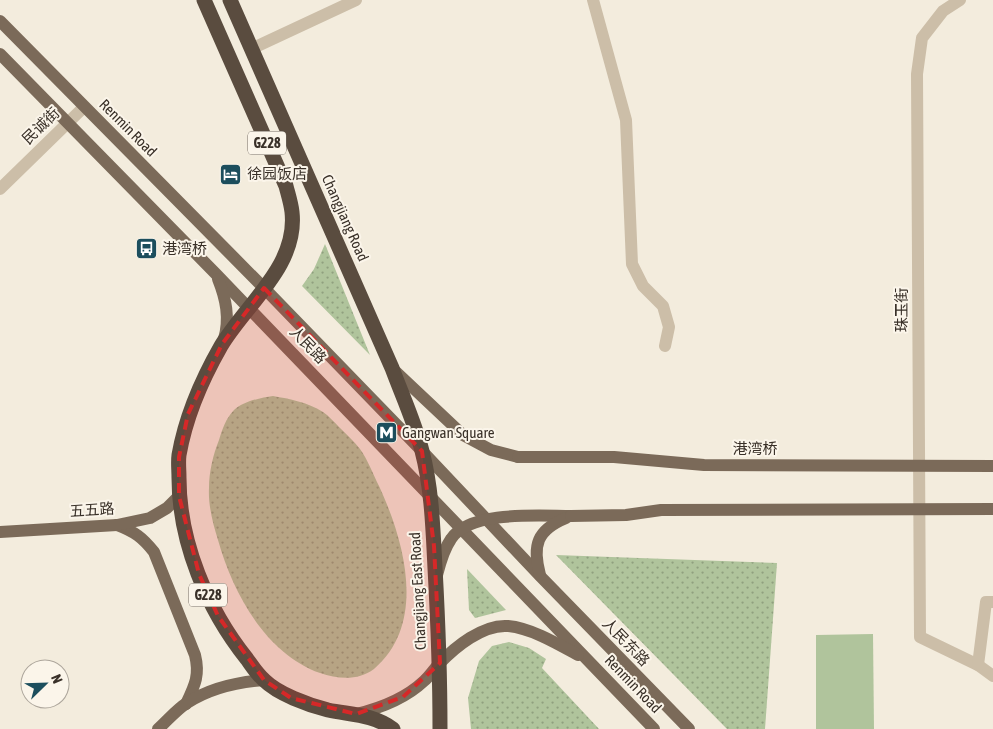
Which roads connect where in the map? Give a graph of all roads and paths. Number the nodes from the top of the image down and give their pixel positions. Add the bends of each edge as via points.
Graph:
1 (204, 0) edge
2 (230, 0) edge
3 (356, 0) edge
4 (594, 0) edge
5 (960, 0) edge
6 (0, 21) edge
7 (251, 48) junction
8 (0, 54) edge
9 (84, 107) junction
10 (67, 124) junction
11 (0, 189) edge
12 (232, 257) joint
13 (216, 274) junction
14 (264, 288) junction
15 (249, 308) junction
16 (222, 344) junction
17 (665, 346) dead end
18 (392, 368) junction
19 (422, 451) junction
20 (993, 466) edge
21 (429, 494) junction
22 (179, 496) junction
23 (993, 509) edge
24 (572, 516) junction
25 (486, 520) junction
26 (117, 525) junction
27 (462, 528) junction
28 (0, 532) edge
29 (436, 577) junction
30 (541, 577) junction
31 (993, 602) edge
32 (589, 661) junction
33 (440, 663) junction
34 (978, 665) junction
35 (993, 676) edge
36 (264, 680) junction
37 (186, 704) junction
38 (356, 714) junction
39 (158, 729) edge
40 (393, 729) edge
41 (440, 729) edge
42 (654, 729) edge
43 (689, 729) edge

1 - 14 highway, G228 via 286,186 292,213 290,239 282,260
2 - 7 highway, Changjiang Road / G228
3 - 7 street
4 - 17 street via 626,120 632,264 643,286 663,306 668,327
5 - 34 street, 珠玉街 via 943,11 922,38 917,74 920,637
6 - 9 main road, Renmin Road
7 - 18 highway, Changjiang Road / G228
8 - 10 main road, 人民路
9 - 10 street, 民诚街
9 - 12 main road, Renmin Road
10 - 11 street, 民诚街
10 - 13 main road, 人民路
12 - 14 main road, 人民路
13 - 15 main road, 人民路
13 - 16 main road via 227,308 227,327
14 - 15 highway, G228
14 - 19 main road, 人民路
15 - 16 highway, G228
15 - 21 main road, 人民路
16 - 22 highway, G228 via 188,414 179,457
18 - 19 highway, Changjiang Road / G228
18 - 20 main road, 港湾桥, bridge via 463,435 491,450 518,457 614,458 704,465
19 - 21 highway, Changjiang East Road / G228
19 - 25 main road, 人民路
21 - 27 main road, 人民路
21 - 29 highway, Changjiang East Road / G228
22 - 26 main road, 五五路 via 150,518
22 - 36 highway, G228 via 198,574 218,616
23 - 24 main road, bridge via 661,510 626,515
24 - 25 main road
24 - 30 main road via 552,524 537,542 535,557
25 - 27 main road
25 - 30 main road, 人民路
26 - 28 main road, 五五路
26 - 37 main road via 142,538 154,552 195,655 198,669 195,686
27 - 29 main road via 451,538
27 - 32 main road, 人民路
29 - 33 highway, Changjiang East Road / G228
30 - 43 main road, 人民东路
31 - 34 street via 986,602
32 - 33 main road via 533,633 507,626 486,630 462,642
32 - 42 main road, Renmin Road
33 - 38 main road via 424,681 403,696 381,708
33 - 41 highway, Changjiang East Road / G228
34 - 35 street
36 - 37 main road via 221,688
36 - 38 highway, G228 via 291,698 327,710
37 - 39 main road
38 - 40 highway, G228 via 376,719

